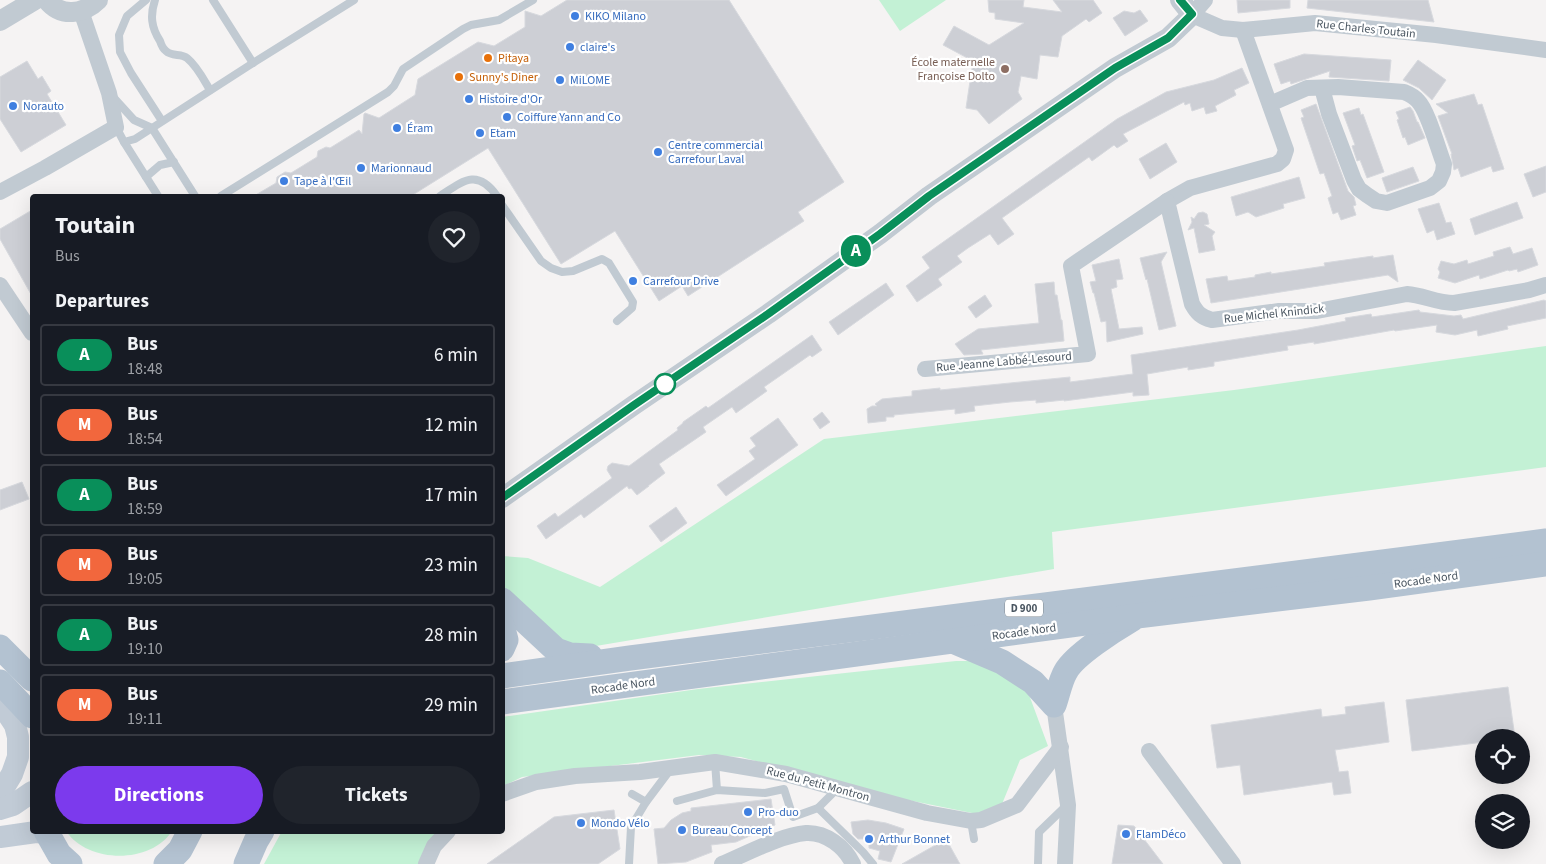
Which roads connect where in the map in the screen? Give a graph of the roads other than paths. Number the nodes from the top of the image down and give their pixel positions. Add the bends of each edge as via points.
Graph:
1 (35, 0) edge
2 (47, 0) edge
3 (98, 0) edge
4 (146, 0) edge
5 (155, 0) edge
6 (213, 0) edge
7 (354, 0) edge
8 (533, 0) edge
9 (1192, 5) edge
10 (81, 11) junction
11 (0, 21) edge
12 (1243, 30) junction
13 (1546, 50) edge
14 (253, 63) junction
15 (1322, 88) junction
16 (210, 90) junction
17 (109, 93) junction
18 (1270, 104) junction
19 (162, 121) junction
20 (116, 127) junction
21 (152, 128) junction
22 (124, 142) junction
23 (174, 162) junction
24 (146, 177) junction
25 (0, 192) edge
26 (157, 194) edge
27 (194, 194) edge
28 (225, 194) edge
29 (444, 194) edge
30 (496, 194) edge
31 (1167, 201) junction
32 (505, 208) edge
33 (0, 285) edge
34 (1546, 285) edge
35 (617, 321) dead end
36 (30, 330) edge
37 (925, 369) dead end
38 (505, 496) edge
39 (1546, 541) edge
40 (1546, 564) edge
41 (505, 603) edge
42 (1137, 616) junction
43 (955, 642) junction
44 (0, 647) edge
45 (630, 658) junction
46 (505, 676) edge
47 (30, 677) edge
48 (0, 682) edge
49 (0, 702) edge
50 (505, 702) edge
51 (1054, 705) junction
52 (30, 714) edge
53 (1061, 747) junction
54 (1149, 751) dead end
55 (714, 762) junction
56 (673, 766) junction
57 (838, 788) junction
58 (716, 790) junction
59 (30, 793) edge
60 (505, 793) edge
61 (0, 794) edge
62 (632, 794) dead end
63 (646, 802) junction
64 (677, 802) dead end
65 (1068, 805) junction
66 (818, 808) junction
67 (0, 809) edge
68 (971, 821) junction
69 (30, 833) edge
70 (47, 834) edge
71 (260, 834) edge
72 (445, 834) edge
73 (0, 837) edge
74 (974, 839) dead end
75 (70, 864) edge
76 (246, 864) edge
77 (426, 864) edge
78 (629, 864) edge
79 (722, 864) edge
80 (853, 864) edge
81 (873, 864) edge
82 (1038, 864) edge
83 (1065, 864) edge
84 (1233, 864) edge

1 - 11 street
2 - 10 street via 59,10
3 - 10 street
4 - 19 lane via 127,16 119,35 120,52
5 - 16 lane via 151,18 165,51 187,58
6 - 14 lane
7 - 14 lane
8 - 28 lane via 499,20 463,29 403,69 388,92
9 - 12 street, Rue Charles Toutain via 1222,28
9 - 38 street, Rue Charles Toutain via 1168,38 1115,68 929,196 776,309
10 - 17 street
12 - 13 street, Rue Charles Toutain via 1315,23
12 - 18 street
14 - 16 lane
15 - 15 street via 1404,92 1413,96 1426,114 1444,164 1439,181 1430,188 1387,203 1376,201 1359,189
15 - 18 street via 1307,88
16 - 19 lane
17 - 20 street
17 - 21 lane via 134,120
18 - 31 street via 1286,150 1283,159 1268,167 1190,188
19 - 21 lane
20 - 22 lane
20 - 25 street
21 - 22 lane
21 - 23 lane
22 - 24 lane
23 - 24 lane via 160,165
23 - 27 lane
24 - 26 lane
29 - 30 lane via 469,180 480,180
31 - 34 street, Rue Michel Knindick via 1192,304 1203,318 1212,320 1279,311 1317,310 1407,294 1454,304
31 - 37 street, Rue Jeanne Labbé-Lesourd via 1071,266 1088,354
32 - 35 lane via 541,261 562,272 602,259 609,263 633,302 632,308
33 - 36 street
39 - 45 main road, Rocade Nord / D 900
40 - 42 main road, Rocade Nord / D 900
41 - 45 main road via 556,650 570,655
42 - 43 main road, Rocade Nord / D 900
42 - 51 main road via 1074,662 1066,671
43 - 50 main road, Rocade Nord / D 900
43 - 51 main road via 1002,662 1033,682
44 - 47 main road
45 - 46 main road, Rocade Nord / D 900
48 - 52 main road
49 - 61 main road via 15,725 18,737 18,757
51 - 53 street
53 - 65 street
53 - 68 street, Rue du Petit Montron via 1017,806
54 - 84 street
55 - 56 street, Rue du Petit Montron
55 - 57 street, Rue du Petit Montron via 786,774
55 - 58 lane
56 - 60 street, Rue du Petit Montron via 536,782
56 - 63 lane
57 - 66 lane
57 - 68 street, Rue du Petit Montron via 927,813
58 - 64 lane
58 - 66 lane via 765,793 784,789 793,817
59 - 67 main road
62 - 63 lane
63 - 78 lane via 631,827
65 - 82 lane via 1039,832
65 - 83 street
66 - 81 lane
68 - 74 lane
69 - 73 main road
70 - 75 main road via 59,854
71 - 76 main road
72 - 77 street via 434,846
79 - 80 street via 791,836 808,833 825,836 849,856

